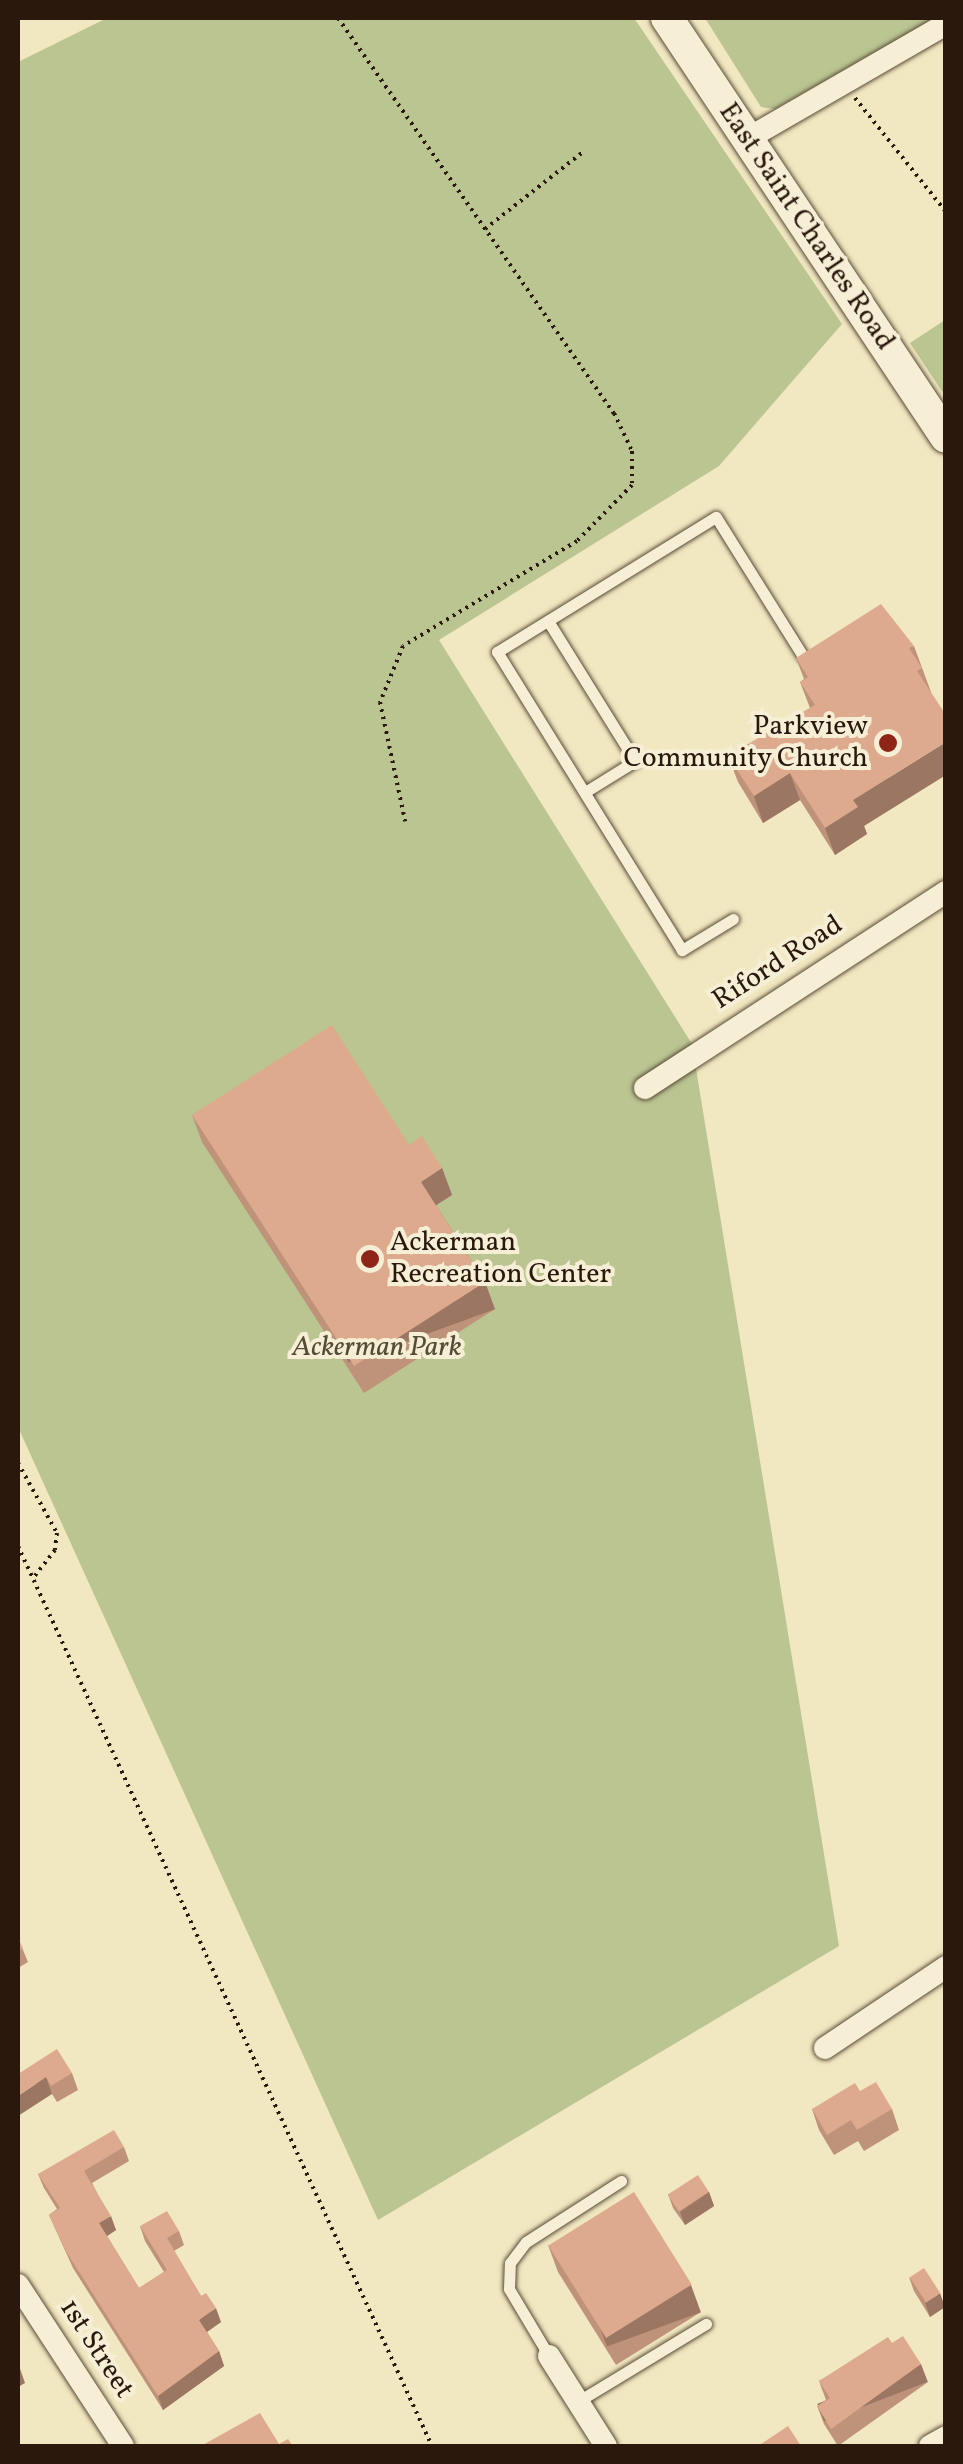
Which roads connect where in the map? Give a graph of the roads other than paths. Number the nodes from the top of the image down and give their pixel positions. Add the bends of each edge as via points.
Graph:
1 (668, 18) edge
2 (946, 24) edge
3 (747, 140) junction
4 (946, 436) edge
5 (548, 620) junction
6 (803, 656) edge
7 (586, 792) junction
8 (946, 892) edge
9 (732, 919) dead end
10 (645, 1088) dead end
11 (946, 1967) edge
12 (825, 2048) dead end
13 (621, 2181) dead end
14 (18, 2284) edge
15 (706, 2324) dead end
16 (549, 2356) joint
17 (578, 2402) junction
18 (946, 2437) edge
19 (123, 2446) edge
20 (606, 2446) edge
21 (930, 2446) edge

1 - 3 main road, East Saint Charles Road
2 - 3 street
3 - 4 main road, East Saint Charles Road
5 - 6 lane via 716,517
5 - 7 lane via 635,762
5 - 7 lane via 497,652
7 - 9 lane via 682,950
8 - 10 street, Riford Road
11 - 12 street
13 - 16 lane via 526,2242 510,2263 509,2289
14 - 19 street, 1st Street
15 - 17 lane
16 - 17 street
17 - 20 street
18 - 21 street

